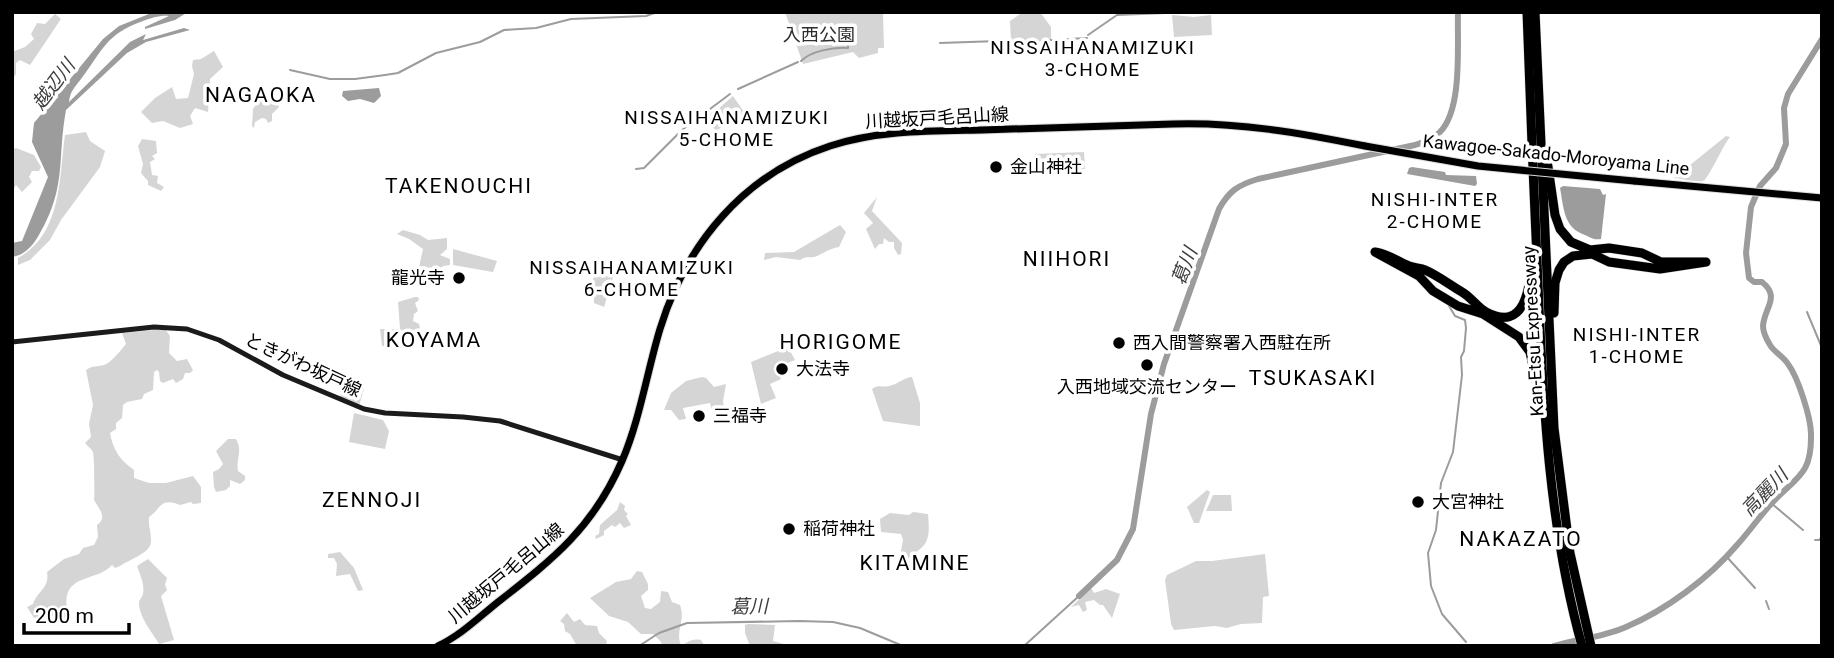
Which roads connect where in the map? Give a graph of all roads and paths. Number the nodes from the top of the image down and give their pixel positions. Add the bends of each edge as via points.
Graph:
1 (1527, 12) edge
2 (1535, 12) edge
3 (1538, 89) junction
4 (1534, 183) junction
5 (1822, 198) edge
6 (12, 342) edge
7 (1551, 377) junction
8 (1548, 459) junction
9 (623, 460) junction
10 (1566, 555) junction
11 (438, 646) edge
12 (1582, 646) edge
13 (1591, 646) edge

1 - 4 highway, Kan-Etsu Expressway
2 - 3 highway, Kan-Etsu Expressway
3 - 7 highway, Kan-Etsu Expressway
3 - 7 highway via 1553,205 1567,238 1590,250 1616,248 1661,262 1706,262 1660,269 1588,254 1567,260 1555,283
4 - 8 highway, Kan-Etsu Expressway
4 - 8 highway via 1530,289 1523,306 1512,314 1491,315 1426,271 1375,251 1419,276 1433,291 1483,314 1523,342 1534,367
5 - 9 main road, Kawagoe-Sakado-Moroyama Line, bridge via 1478,166 1264,127 1195,123 884,134 854,139 780,169 746,193 692,253 668,306
6 - 9 main road, ときがわ坂戸線 via 140,328 187,329 364,409 500,421
7 - 10 highway, Kan-Etsu Expressway
8 - 10 highway, Kan-Etsu Expressway
9 - 11 main road, 川越坂戸毛呂山線 via 593,514 564,548 464,631
10 - 12 highway, Kan-Etsu Expressway
10 - 13 highway, Kan-Etsu Expressway

